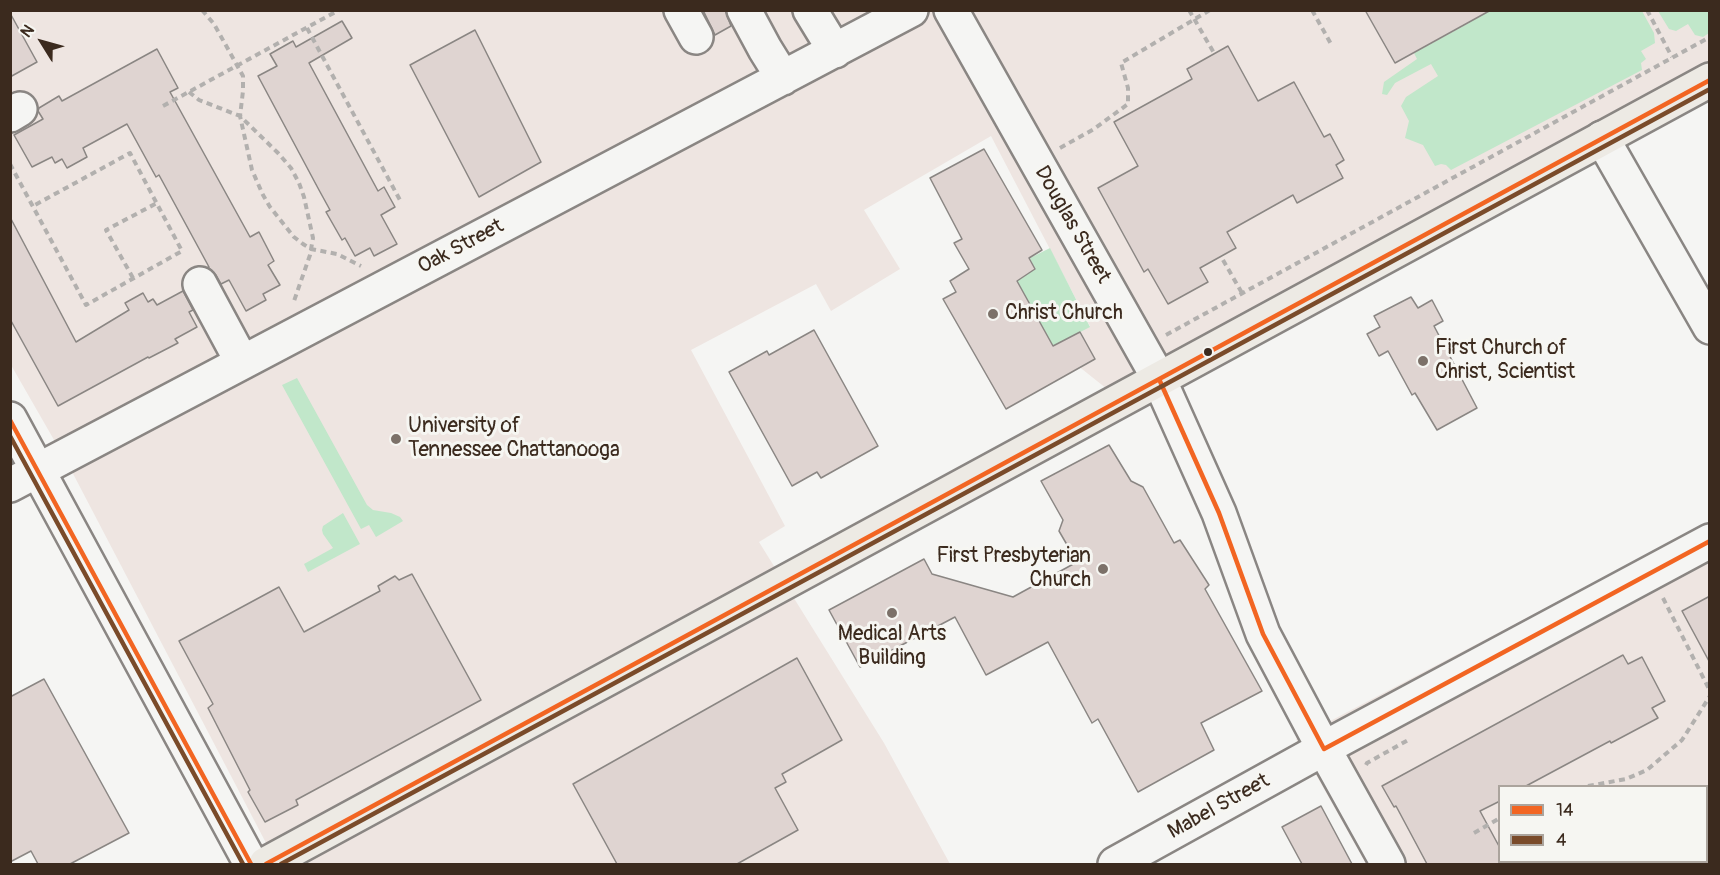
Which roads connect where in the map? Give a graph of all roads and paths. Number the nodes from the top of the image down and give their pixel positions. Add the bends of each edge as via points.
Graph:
1 (202, 10) edge
2 (339, 10) edge
3 (744, 10) edge
4 (810, 10) edge
5 (911, 10) edge
6 (951, 10) edge
7 (1190, 10) edge
8 (1210, 10) edge
9 (1312, 10) edge
10 (1647, 10) edge
11 (1194, 20) junction
12 (307, 28) junction
13 (1710, 37) edge
14 (1331, 44) dead end
15 (835, 51) junction
16 (1214, 53) dead end
17 (1672, 57) junction
18 (237, 66) junction
19 (783, 78) junction
20 (1710, 80) edge
21 (189, 92) junction
22 (163, 106) dead end
23 (240, 116) junction
24 (1602, 138) junction
25 (1037, 163) junction
26 (10, 164) edge
27 (401, 202) dead end
28 (157, 203) junction
29 (33, 206) junction
30 (311, 249) junction
31 (1223, 260) dead end
32 (133, 278) junction
33 (200, 284) dead end
34 (377, 291) junction
35 (1242, 293) junction
36 (1710, 327) edge
37 (304, 330) junction
38 (1164, 336) dead end
39 (242, 362) junction
40 (1159, 379) junction
41 (10, 419) edge
42 (24, 477) edge
43 (1710, 542) edge
44 (1663, 598) dead end
45 (1710, 691) edge
46 (1710, 696) edge
47 (1418, 734) dead end
48 (1324, 749) junction
49 (1363, 770) dead end
50 (1593, 785) edge
51 (1498, 819) edge
52 (1474, 833) dead end
53 (251, 864) edge
54 (266, 864) edge
55 (1115, 864) edge
56 (1388, 864) edge

1 - 18 path
2 - 12 path
3 - 19 street
4 - 15 street
5 - 15 street, Oak Street
6 - 25 street, Douglas Street
7 - 11 path
8 - 11 path
9 - 14 path
10 - 17 path
11 - 16 path
11 - 25 path via 1120,63 1128,88 1128,104
12 - 18 path
12 - 27 path
13 - 17 path
15 - 19 street, Oak Street
17 - 35 path
18 - 21 path
18 - 23 path via 244,84
19 - 34 street, Oak Street
20 - 24 main road
21 - 22 path
21 - 23 path
23 - 30 path via 262,195 294,237
23 - 30 path via 291,168 304,197 313,238
24 - 36 street
24 - 40 main road
25 - 40 street, Douglas Street
26 - 29 path
28 - 29 path via 130,153
28 - 32 path via 182,251
28 - 32 path via 106,230
29 - 32 path via 86,305
30 - 34 path via 337,254 364,267
30 - 37 path via 293,305
31 - 35 path
33 - 39 street
34 - 37 street, Oak Street
35 - 38 path
37 - 39 street, Oak Street
39 - 42 street, Oak Street
40 - 48 street, Douglas Street via 1219,513 1263,634
40 - 54 main road
41 - 42 street
42 - 53 street
43 - 48 street, Mabel Street
44 - 45 path
46 - 50 path via 1682,740 1647,770 1626,779
47 - 49 path via 1367,762
48 - 55 street, Mabel Street
48 - 56 street, Douglas Street
51 - 52 path

